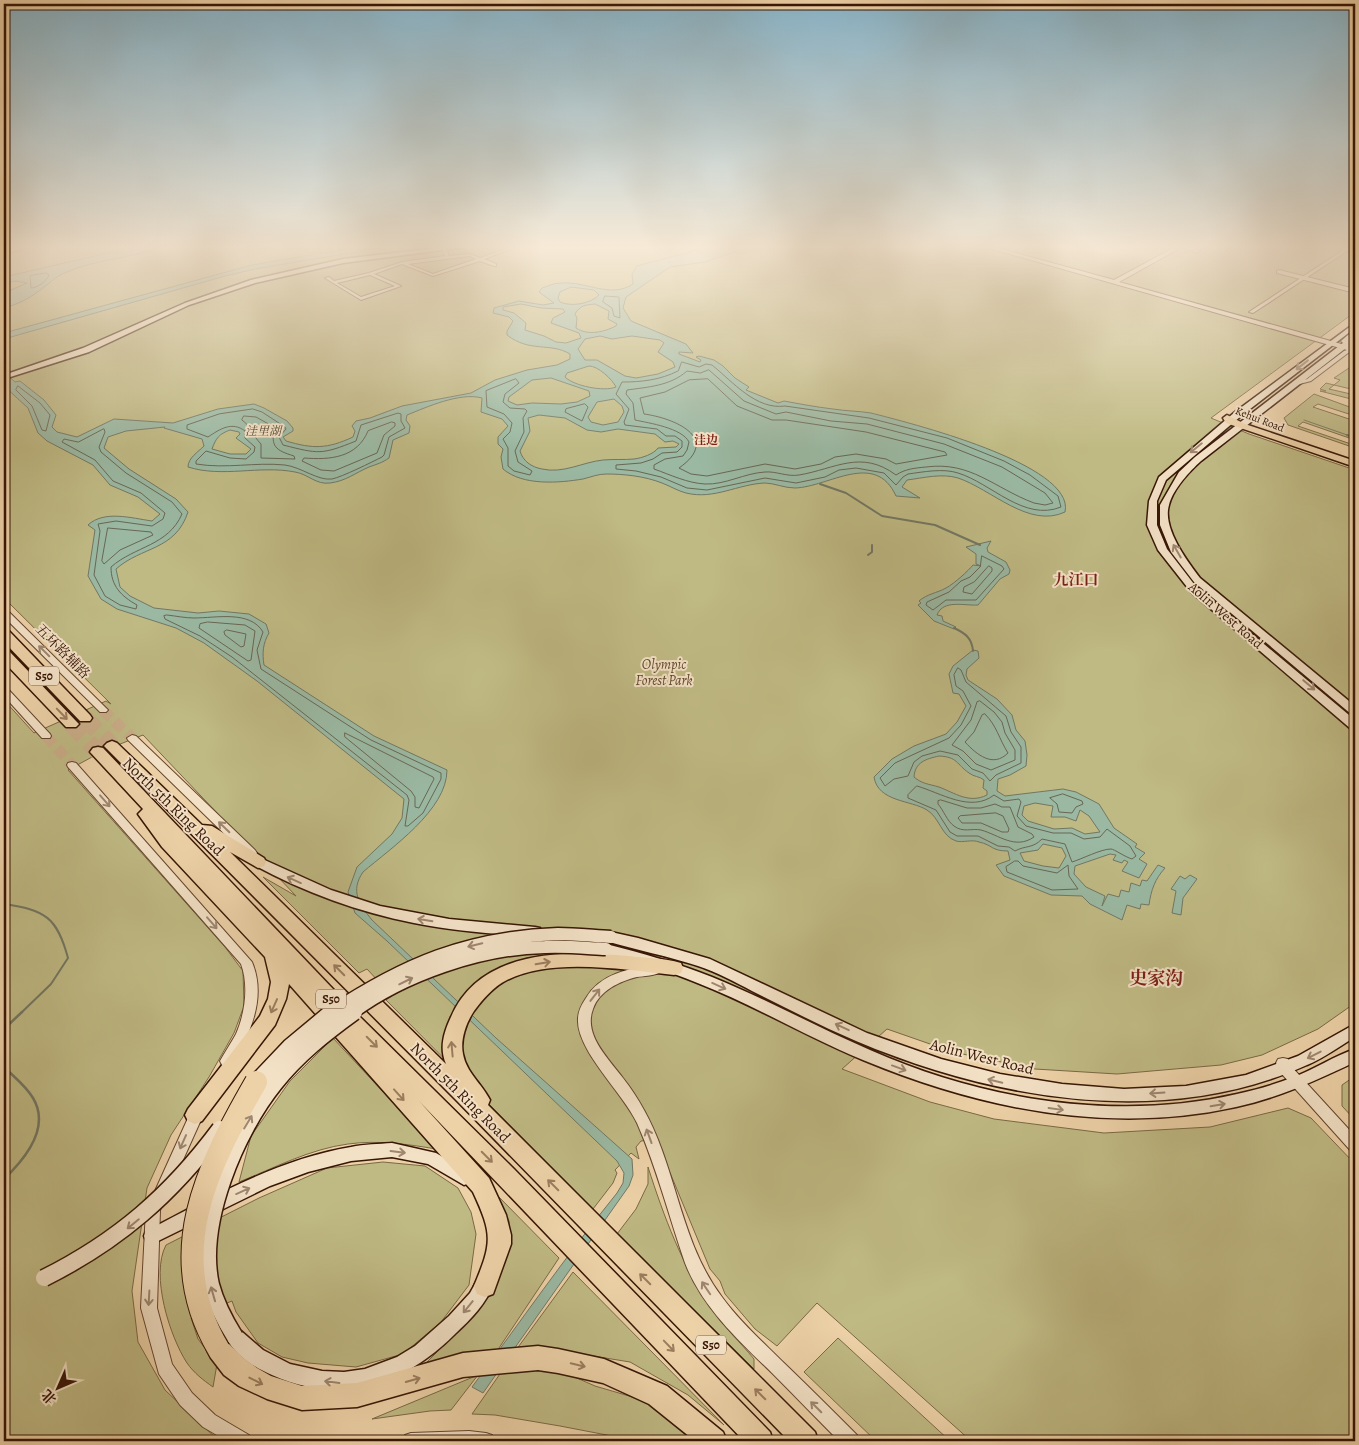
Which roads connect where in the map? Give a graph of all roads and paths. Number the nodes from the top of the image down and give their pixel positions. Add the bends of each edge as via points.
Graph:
1 (158, 314) edge
2 (1239, 314) edge
3 (1245, 316) joint
4 (1355, 325) edge
5 (1355, 331) edge
6 (1330, 340) junction
7 (1351, 346) edge
8 (9, 374) edge
9 (1294, 385) junction
10 (1232, 419) junction
11 (1244, 424) junction
12 (1355, 459) edge
13 (1355, 464) edge
14 (4, 612) edge
15 (4, 634) edge
16 (4, 654) edge
17 (4, 690) edge
18 (103, 710) tunnel mouth
19 (1355, 712) edge
20 (1355, 726) edge
21 (46, 736) tunnel mouth
22 (132, 738) tunnel mouth
23 (105, 752) junction
24 (72, 765) tunnel mouth
25 (185, 817) junction
26 (258, 862) junction
27 (584, 934) junction
28 (608, 943) junction
29 (273, 954) junction
30 (674, 968) junction
31 (1355, 1030) edge
32 (1355, 1055) edge
33 (1284, 1066) junction
34 (256, 1082) junction
35 (1298, 1083) junction
36 (195, 1115) junction
37 (1355, 1146) edge
38 (515, 1147) junction
39 (152, 1236) junction
40 (44, 1278) dead end
41 (485, 1286) junction
42 (227, 1344) junction
43 (243, 1441) edge
44 (411, 1441) edge
45 (486, 1441) edge
46 (714, 1441) edge
47 (760, 1441) edge
48 (806, 1441) edge
49 (851, 1441) edge

1 - 8 main road via 58,363
2 - 3 street
3 - 6 street
4 - 6 main road, Aolin West Road
5 - 7 street via 1344,341
6 - 7 street
6 -> 10 main road, Aolin West Road
7 - 9 main road, Aolin West Road
7 - 9 street via 1309,380
9 - 11 main road, Aolin West Road
10 - 11 main road, Kehui Road
10 -> 20 main road, Aolin West Road via 1162,479 1153,501 1152,525 1163,550 1194,590
11 - 12 main road, Kehui Road
11 - 13 main road, Kehui Road
19 -> 11 main road, Aolin West Road via 1197,580 1176,552 1165,525 1164,505 1182,474
18 -> 14 street, 五环路辅路
16 -> 15 highway, S50 via 78,721
17 - 21 street
26 -> 22 street
23 - 25 highway, North 5th Ring Road / S50
23 - 29 highway via 168,843
23 -> 47 highway, North 5th Ring Road / S50 via 347,1016
24 -> 36 street via 240,955 251,973 250,1013 245,1030
25 - 26 highway
38 -> 25 highway, North 5th Ring Road / S50
27 -> 26 main road, bridge via 490,928 421,919 371,908 298,882
27 - 28 main road, bridge
27 -> 34 main road, bridge via 524,936 473,945 389,974 341,1003 310,1027
28 - 30 main road
33 -> 28 main road, Aolin West Road via 1216,1087 1153,1094 1101,1095 1008,1084 884,1046 703,962
42 -> 28 main road, bridge via 209,1280 211,1221 228,1162 241,1135 258,1107 293,1063 315,1041 363,1005 409,979 448,964 490,953
29 -> 36 highway via 280,982 277,1000 268,1020
29 -> 41 highway via 481,1185 502,1235 496,1261
30 -> 35 main road via 734,992 889,1064 1002,1100 1083,1112 1175,1110 1238,1101
38 -> 30 highway via 454,1065 452,1040 470,1000 479,990 506,973 550,962 584,959
49 -> 30 street via 751,1342 707,1290 698,1276 679,1227 645,1126 632,1101 589,1042 585,1029 586,1009 605,983 631,974
31 -> 33 main road, Aolin West Road via 1312,1057
32 - 35 main road
33 - 35 street
34 -> 40 main road, bridge via 198,1160 167,1194 107,1244
34 - 42 highway, bridge via 211,1166 195,1228 193,1267 197,1300 206,1327
35 - 37 street
36 -> 39 street via 153,1210
48 -> 38 highway, North 5th Ring Road / S50
39 -> 41 main road via 239,1192 312,1163 370,1151 413,1154 450,1168 462,1176 476,1193 488,1215 493,1246
39 -> 43 street via 149,1308 165,1368 186,1399 209,1421
41 -> 42 main road via 427,1349 402,1366 375,1377 338,1383 309,1378 284,1372
42 -> 46 highway via 233,1366 248,1377 302,1398 358,1395 463,1365 530,1358 558,1361 604,1371 658,1395
44 - 45 street

